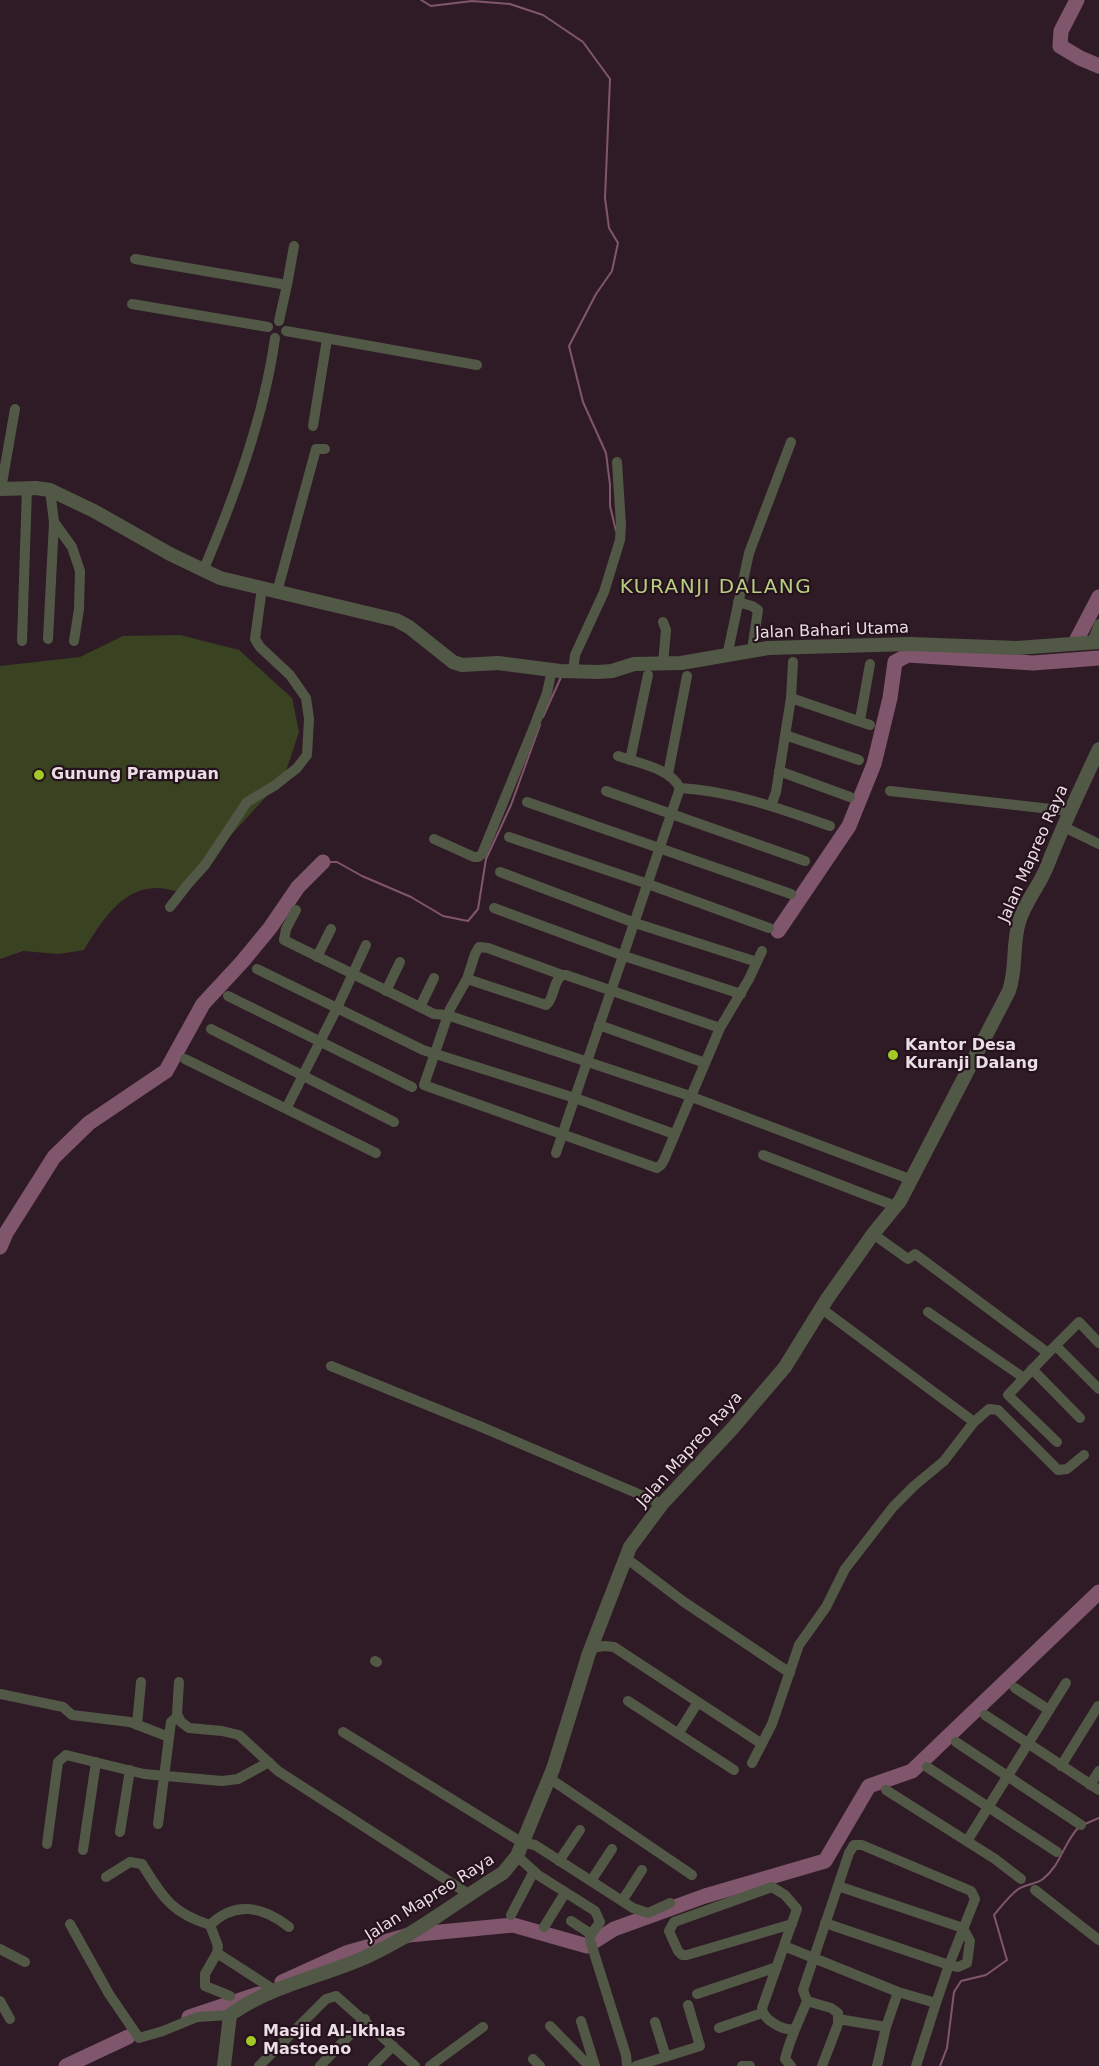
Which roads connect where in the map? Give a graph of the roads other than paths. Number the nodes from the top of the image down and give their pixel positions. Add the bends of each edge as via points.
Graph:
1 (294, 246) dead end
2 (135, 259) dead end
3 (287, 285) junction
4 (132, 304) dead end
5 (279, 321) junction
6 (268, 327) junction
7 (286, 332) junction
8 (275, 338) junction
9 (327, 339) junction
10 (477, 365) dead end
11 (15, 409) dead end
12 (313, 426) dead end
13 (791, 442) dead end
14 (326, 449) dead end
15 (617, 462) dead end
16 (27, 488) junction
17 (1, 489) edge
18 (50, 490) junction
19 (54, 522) junction
20 (203, 571) junction
21 (262, 588) junction
22 (277, 592) junction
23 (738, 603) junction
24 (663, 622) dead end
25 (1099, 624) edge
26 (48, 639) dead end
27 (22, 641) dead end
28 (74, 641) dead end
29 (1096, 642) edge
30 (752, 650) junction
31 (727, 656) junction
32 (793, 662) dead end
33 (663, 664) junction
34 (870, 664) dead end
35 (564, 671) junction
36 (648, 675) dead end
37 (687, 676) dead end
38 (791, 698) junction
39 (785, 735) junction
40 (1099, 749) edge
41 (618, 756) dead end
42 (630, 760) junction
43 (859, 760) dead end
44 (779, 771) junction
45 (668, 774) junction
46 (680, 788) junction
47 (606, 791) dead end
48 (890, 791) dead end
49 (850, 797) dead end
50 (527, 802) dead end
51 (771, 806) junction
52 (1069, 812) junction
53 (672, 813) junction
54 (830, 826) dead end
55 (1062, 826) junction
56 (509, 837) dead end
57 (434, 839) dead end
58 (1099, 844) edge
59 (659, 850) junction
60 (805, 861) dead end
61 (500, 872) dead end
62 (648, 884) junction
63 (791, 894) dead end
64 (170, 907) dead end
65 (494, 908) dead end
66 (296, 910) dead end
67 (635, 923) junction
68 (769, 928) dead end
69 (331, 929) dead end
70 (366, 945) dead end
71 (624, 956) junction
72 (316, 957) junction
73 (400, 962) dead end
74 (257, 969) dead end
75 (352, 975) junction
76 (562, 975) junction
77 (434, 978) dead end
78 (467, 979) junction
79 (386, 991) junction
80 (612, 991) junction
81 (741, 993) junction
82 (228, 996) dead end
83 (420, 1007) junction
84 (336, 1008) junction
85 (447, 1015) junction
86 (599, 1025) junction
87 (211, 1029) dead end
88 (720, 1029) junction
89 (320, 1041) junction
90 (434, 1052) junction
91 (185, 1059) dead end
92 (588, 1063) junction
93 (705, 1063) junction
94 (302, 1076) junction
95 (412, 1088) dead end
96 (690, 1096) junction
97 (575, 1098) junction
98 (286, 1107) junction
99 (394, 1122) dead end
100 (563, 1134) junction
101 (674, 1134) junction
102 (376, 1153) dead end
103 (556, 1153) dead end
104 (763, 1155) dead end
105 (912, 1180) junction
106 (895, 1206) junction
107 (873, 1234) junction
108 (822, 1309) junction
109 (928, 1312) dead end
110 (1099, 1343) edge
111 (1052, 1350) junction
112 (330, 1366) dead end
113 (1032, 1370) junction
114 (1024, 1378) junction
115 (1099, 1389) edge
116 (1080, 1418) dead end
117 (974, 1422) junction
118 (1057, 1442) dead end
119 (1084, 1455) dead end
120 (662, 1504) junction
121 (626, 1558) junction
122 (591, 1648) junction
123 (790, 1673) junction
124 (141, 1682) dead end
125 (179, 1682) dead end
126 (1066, 1683) dead end
127 (1015, 1688) dead end
128 (0, 1694) edge
129 (628, 1701) dead end
130 (698, 1702) junction
131 (1098, 1706) edge
132 (1048, 1710) junction
133 (985, 1715) dead end
134 (178, 1716) junction
135 (137, 1725) junction
136 (343, 1732) dead end
137 (678, 1734) junction
138 (169, 1737) junction
139 (957, 1742) dead end
140 (762, 1744) junction
141 (1028, 1744) junction
142 (96, 1762) junction
143 (269, 1762) junction
144 (752, 1762) dead end
145 (1061, 1766) junction
146 (927, 1767) dead end
147 (130, 1770) junction
148 (734, 1770) dead end
149 (1099, 1771) edge
150 (164, 1775) junction
151 (1008, 1776) junction
152 (549, 1778) junction
153 (1095, 1788) edge
154 (885, 1790) dead end
155 (988, 1807) junction
156 (158, 1824) dead end
157 (1081, 1825) dead end
158 (580, 1830) dead end
159 (120, 1833) dead end
160 (967, 1841) junction
161 (521, 1842) junction
162 (47, 1844) dead end
163 (612, 1849) dead end
164 (83, 1850) dead end
165 (1057, 1852) dead end
166 (517, 1856) junction
167 (560, 1861) junction
168 (642, 1870) dead end
169 (534, 1871) junction
170 (692, 1875) dead end
171 (106, 1877) dead end
172 (1022, 1880) dead end
173 (591, 1881) junction
174 (838, 1886) junction
175 (1035, 1890) dead end
176 (565, 1893) junction
177 (470, 1895) junction
178 (622, 1901) junction
179 (670, 1903) dead end
180 (511, 1915) dead end
181 (571, 1922) dead end
182 (825, 1923) junction
183 (70, 1924) dead end
184 (210, 1924) junction
185 (792, 1924) junction
186 (289, 1927) dead end
187 (544, 1927) dead end
188 (963, 1928) junction
189 (591, 1934) junction
190 (1099, 1940) edge
191 (784, 1946) junction
192 (0, 1949) edge
193 (216, 1953) junction
194 (814, 1956) junction
195 (25, 1962) dead end
196 (949, 1965) junction
197 (777, 1967) junction
198 (276, 1991) junction
199 (898, 1992) junction
200 (697, 1994) dead end
201 (230, 1996) dead end
202 (0, 2001) edge
203 (807, 2001) junction
204 (936, 2003) junction
205 (688, 2005) dead end
206 (762, 2013) junction
207 (230, 2015) junction
208 (10, 2019) dead end
209 (365, 2019) junction
210 (838, 2019) junction
211 (581, 2021) dead end
212 (655, 2022) dead end
213 (483, 2026) dead end
214 (550, 2026) dead end
215 (886, 2027) junction
216 (719, 2028) dead end
217 (794, 2029) junction
218 (585, 2034) junction
219 (565, 2041) junction
220 (393, 2046) junction
221 (666, 2057) junction
222 (882, 2064) edge
223 (224, 2066) edge
224 (259, 2066) edge
225 (320, 2066) edge
226 (373, 2066) edge
227 (415, 2066) edge
228 (430, 2066) edge
229 (589, 2066) edge
230 (595, 2066) edge
231 (627, 2066) edge
232 (636, 2066) edge
233 (742, 2066) edge
234 (750, 2066) edge
235 (791, 2066) edge
236 (822, 2066) edge
237 (916, 2066) edge

1 - 3 street
2 - 3 street
3 - 5 street
4 - 6 street
5 - 6 street
5 - 7 street
6 - 8 street
7 - 8 street
7 - 9 street
8 - 20 street via 270,372 231,504
9 - 10 street
9 - 12 street
11 - 17 street
13 - 23 street via 749,553
14 - 22 street via 316,449
15 - 35 street via 620,540 604,592
16 - 17 street, Jalan Bahari Utama
16 - 18 street, Jalan Bahari Utama
16 - 27 street
18 - 19 street
18 - 20 street, Jalan Bahari Utama
19 - 26 street
19 - 28 street via 72,547 81,572
20 - 21 street, Jalan Bahari Utama
21 - 22 street, Jalan Bahari Utama
21 - 64 street via 255,639 306,698 309,749 297,768 246,802 205,865
22 - 35 street, Jalan Bahari Utama via 396,620 457,664 498,663
23 - 30 street via 758,610
23 - 31 street
24 - 33 street
25 - 29 street
29 - 30 street, Jalan Bahari Utama via 1017,648 911,644
30 - 31 street, Jalan Bahari Utama
31 - 33 street, Jalan Bahari Utama
32 - 38 street
33 - 35 street, Jalan Bahari Utama via 634,664 612,671
34 - 38 street via 865,722
35 - 57 street via 547,693 482,854 474,857
36 - 42 street
37 - 45 street
38 - 39 street
39 - 43 street
39 - 44 street
40 - 52 street, Jalan Mapreo Raya
41 - 42 street
42 - 45 street
44 - 49 street
44 - 51 street
45 - 46 street
46 - 51 street
46 - 53 street
47 - 53 street
48 - 52 street
50 - 59 street
51 - 54 street
52 - 55 street, Jalan Mapreo Raya
53 - 59 street
53 - 60 street
55 - 58 street
55 - 105 street, Jalan Mapreo Raya via 1019,921 1009,991
56 - 62 street
59 - 62 street
59 - 63 street
61 - 67 street
62 - 67 street
62 - 68 street
65 - 71 street
66 - 72 street via 284,940
67 - 71 street
67 - 81 street via 760,956
69 - 72 street
70 - 75 street
71 - 80 street
71 - 81 street
72 - 75 street
73 - 79 street
74 - 84 street
75 - 79 street
75 - 84 street
76 - 78 street via 546,1005
76 - 78 street via 479,947
76 - 80 street
77 - 83 street
78 - 85 street
79 - 83 street
80 - 86 street
80 - 88 street
81 - 88 street
82 - 89 street
83 - 85 street
84 - 89 street
84 - 90 street
85 - 90 street
85 - 92 street
86 - 92 street
86 - 93 street
87 - 94 street
88 - 93 street
89 - 94 street
89 - 95 street
90 - 97 street
90 - 100 street via 425,1086
91 - 98 street
92 - 96 street
92 - 97 street
93 - 96 street
94 - 98 street
94 - 99 street
96 - 101 street
96 - 105 street
97 - 100 street
97 - 101 street
98 - 102 street
100 - 101 street via 657,1168
100 - 103 street
104 - 106 street
105 - 106 street, Jalan Mapreo Raya
106 - 107 street, Jalan Mapreo Raya
107 - 108 street, Jalan Mapreo Raya
107 - 111 street via 908,1259 915,1254
108 - 117 street
108 - 120 street, Jalan Mapreo Raya via 775,1379
109 - 114 street
110 - 111 street via 1079,1322
111 - 113 street
111 - 115 street
112 - 120 street
113 - 114 street
113 - 116 street
114 - 118 street via 1008,1395
117 - 119 street via 989,1409 998,1410 1058,1470 1067,1470
117 - 123 street via 950,1455 903,1496 850,1561 826,1608 799,1645
120 - 121 street, Jalan Mapreo Raya via 635,1539
121 - 122 street, Jalan Mapreo Raya
121 - 123 street
122 - 130 street via 614,1647
122 - 152 street, Jalan Mapreo Raya
123 - 140 street
124 - 135 street
125 - 134 street
126 - 132 street
127 - 132 street
128 - 135 street via 63,1707 72,1714
129 - 137 street
130 - 137 street
130 - 140 street
131 - 145 street
132 - 141 street
133 - 141 street
134 - 138 street via 171,1722
134 - 143 street via 189,1728 239,1735
135 - 138 street
136 - 161 street
137 - 148 street
138 - 150 street
139 - 151 street
140 - 144 street
141 - 145 street
141 - 151 street
142 - 147 street
142 - 162 street via 66,1755 58,1762
142 - 164 street
143 - 150 street via 238,1779 222,1781
143 - 177 street
145 - 153 street
146 - 155 street
147 - 150 street
147 - 159 street
149 - 153 street
150 - 156 street
151 - 155 street
151 - 157 street
152 - 161 street, Jalan Mapreo Raya
152 - 170 street
154 - 160 street
155 - 160 street
155 - 165 street
158 - 167 street
160 - 172 street
161 - 166 street, Jalan Mapreo Raya
161 - 167 street via 535,1845
163 - 173 street
166 - 169 street
166 - 177 street, Jalan Mapreo Raya via 507,1870
167 - 173 street
168 - 178 street
169 - 176 street
169 - 180 street
171 - 184 street via 130,1862 142,1864 168,1902 180,1912
173 - 178 street
174 - 182 street
174 - 188 street
174 - 188 street via 849,1853 854,1845 861,1845 971,1892 975,1899
175 - 190 street
176 - 187 street
176 - 189 street via 599,1916 600,1922
177 - 198 street, Jalan Mapreo Raya via 381,1950
178 - 179 street via 648,1912
181 - 189 street
182 - 194 street
182 - 196 street
183 - 207 street via 139,2038 197,2017
184 - 186 street via 221,1914 257,1909 276,1916
184 - 193 street via 218,1946
185 - 185 street via 687,1955 678,1951 669,1931 674,1922 772,1887 796,1905
185 - 191 street
188 - 196 street
188 - 196 street via 970,1941 967,1963
189 - 231 street
191 - 194 street
191 - 197 street
192 - 195 street
193 - 198 street
193 - 201 street via 205,1974 205,1986
194 - 199 street
194 - 203 street via 803,1990
196 - 204 street
197 - 200 street
197 - 206 street
198 - 207 street, Jalan Mapreo Raya
199 - 204 street
199 - 215 street
202 - 208 street
203 - 210 street via 831,2008 838,2013
203 - 217 street
204 - 237 street
205 - 221 street via 700,2046
206 - 216 street
206 - 217 street via 788,2030
207 - 223 street
209 - 220 street
209 - 224 street via 332,1996
209 - 225 street
210 - 215 street
210 - 236 street
211 - 218 street
212 - 221 street
213 - 228 street
214 - 219 street
215 - 222 street
217 - 235 street via 785,2059
218 - 219 street
218 - 230 street
219 - 229 street
220 - 226 street
220 - 227 street
221 - 232 street
233 - 234 street

